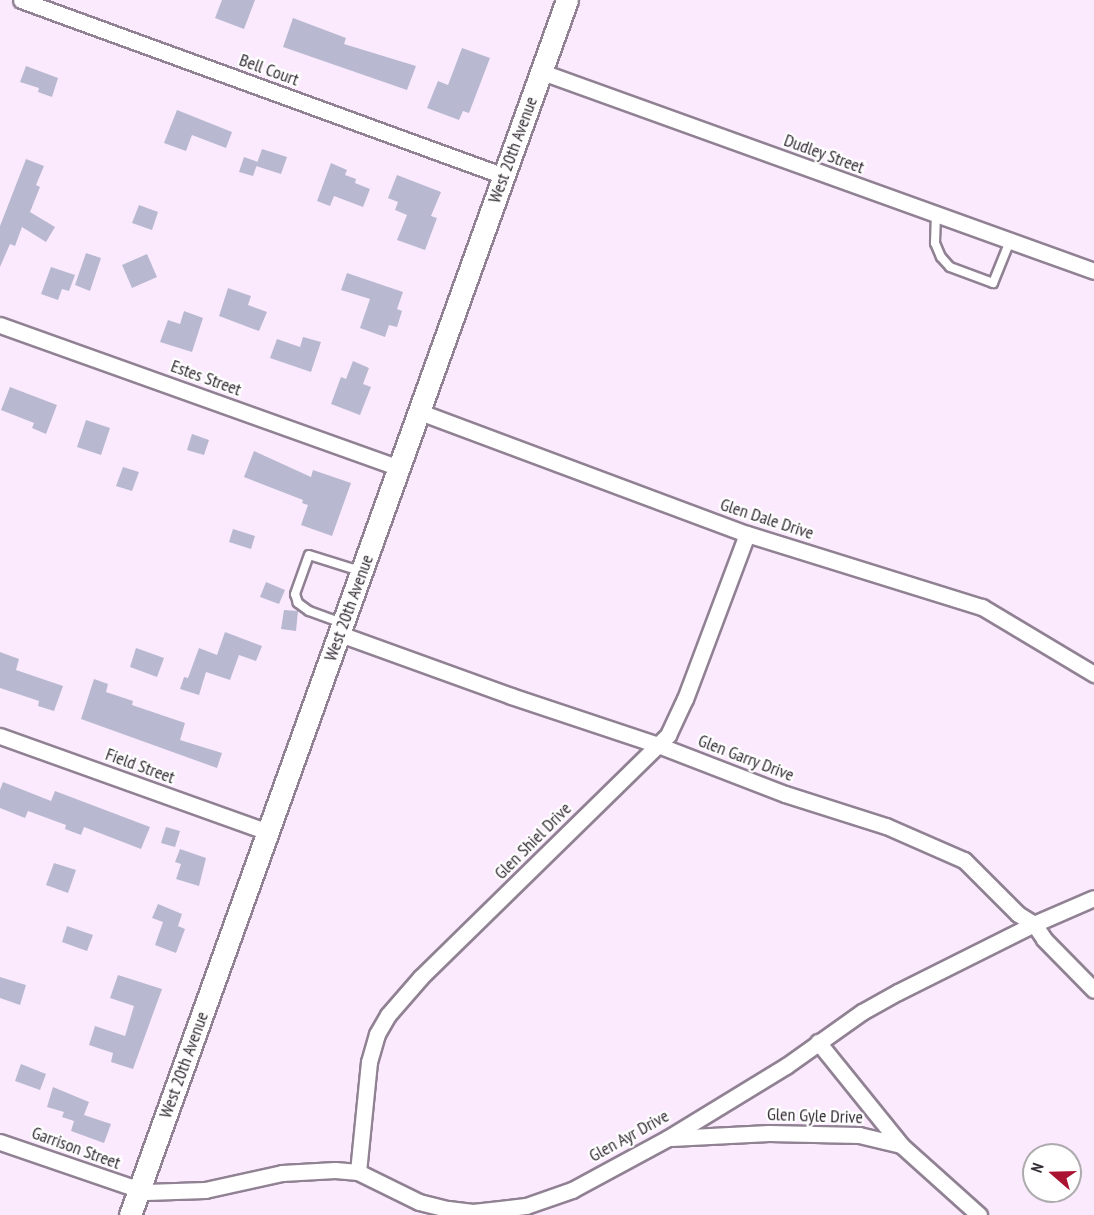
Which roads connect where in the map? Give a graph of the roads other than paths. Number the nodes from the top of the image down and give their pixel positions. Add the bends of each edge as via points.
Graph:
1 (21, 0) edge
2 (567, 0) edge
3 (542, 72) junction
4 (504, 176) junction
5 (936, 214) junction
6 (1010, 241) junction
7 (1094, 272) edge
8 (0, 325) edge
9 (420, 412) junction
10 (400, 468) junction
11 (747, 534) junction
12 (362, 571) junction
13 (341, 629) junction
14 (1094, 674) edge
15 (0, 736) edge
16 (658, 745) junction
17 (268, 832) junction
18 (1094, 898) edge
19 (1034, 924) junction
20 (1094, 990) edge
21 (818, 1042) junction
22 (668, 1138) junction
23 (0, 1142) edge
24 (901, 1145) junction
25 (357, 1172) junction
26 (138, 1191) junction
27 (130, 1215) edge
28 (979, 1215) edge

1 - 4 street, Bell Court
2 - 3 street, West 20th Avenue
3 - 4 street, West 20th Avenue
3 - 5 street, Dudley Street
4 - 9 street, West 20th Avenue
5 - 6 street, Dudley Street
5 - 6 lane via 935,243 941,257 950,267 982,279 993,283
6 - 7 street, Dudley Street
8 - 10 street, Estes Street
9 - 10 street, West 20th Avenue
9 - 11 street, Glen Dale Drive
10 - 12 street, West 20th Avenue
11 - 14 street, Glen Dale Drive via 982,607
11 - 16 street, Glen Shiel Drive via 685,699 668,735
12 - 13 street, West 20th Avenue
12 - 13 lane via 309,555 295,594 298,603
13 - 16 street, Glen Garry Drive via 511,696
13 - 17 street, West 20th Avenue
15 - 17 street, Field Street
16 - 19 street, Glen Garry Drive via 785,794 886,825 964,860 1018,914
16 - 25 street, Glen Shiel Drive via 421,977 388,1015 377,1034 369,1062
17 - 26 street, West 20th Avenue
18 - 19 street, Glen Ayr Drive
19 - 20 street, Glen Garry Drive
19 - 21 street, Glen Ayr Drive via 879,1002
21 - 22 street, Glen Ayr Drive
21 - 24 street, Glen Gyle Drive
22 - 24 street, Glen Gyle Drive via 770,1133 859,1135
22 - 25 street, Glen Ayr Drive via 572,1190 526,1206 497,1211 473,1212 419,1202
23 - 26 street, Garrison Street
24 - 28 street
25 - 26 street, Glen Ayr Drive via 310,1170 205,1190 157,1194
26 - 27 street, West 20th Avenue

